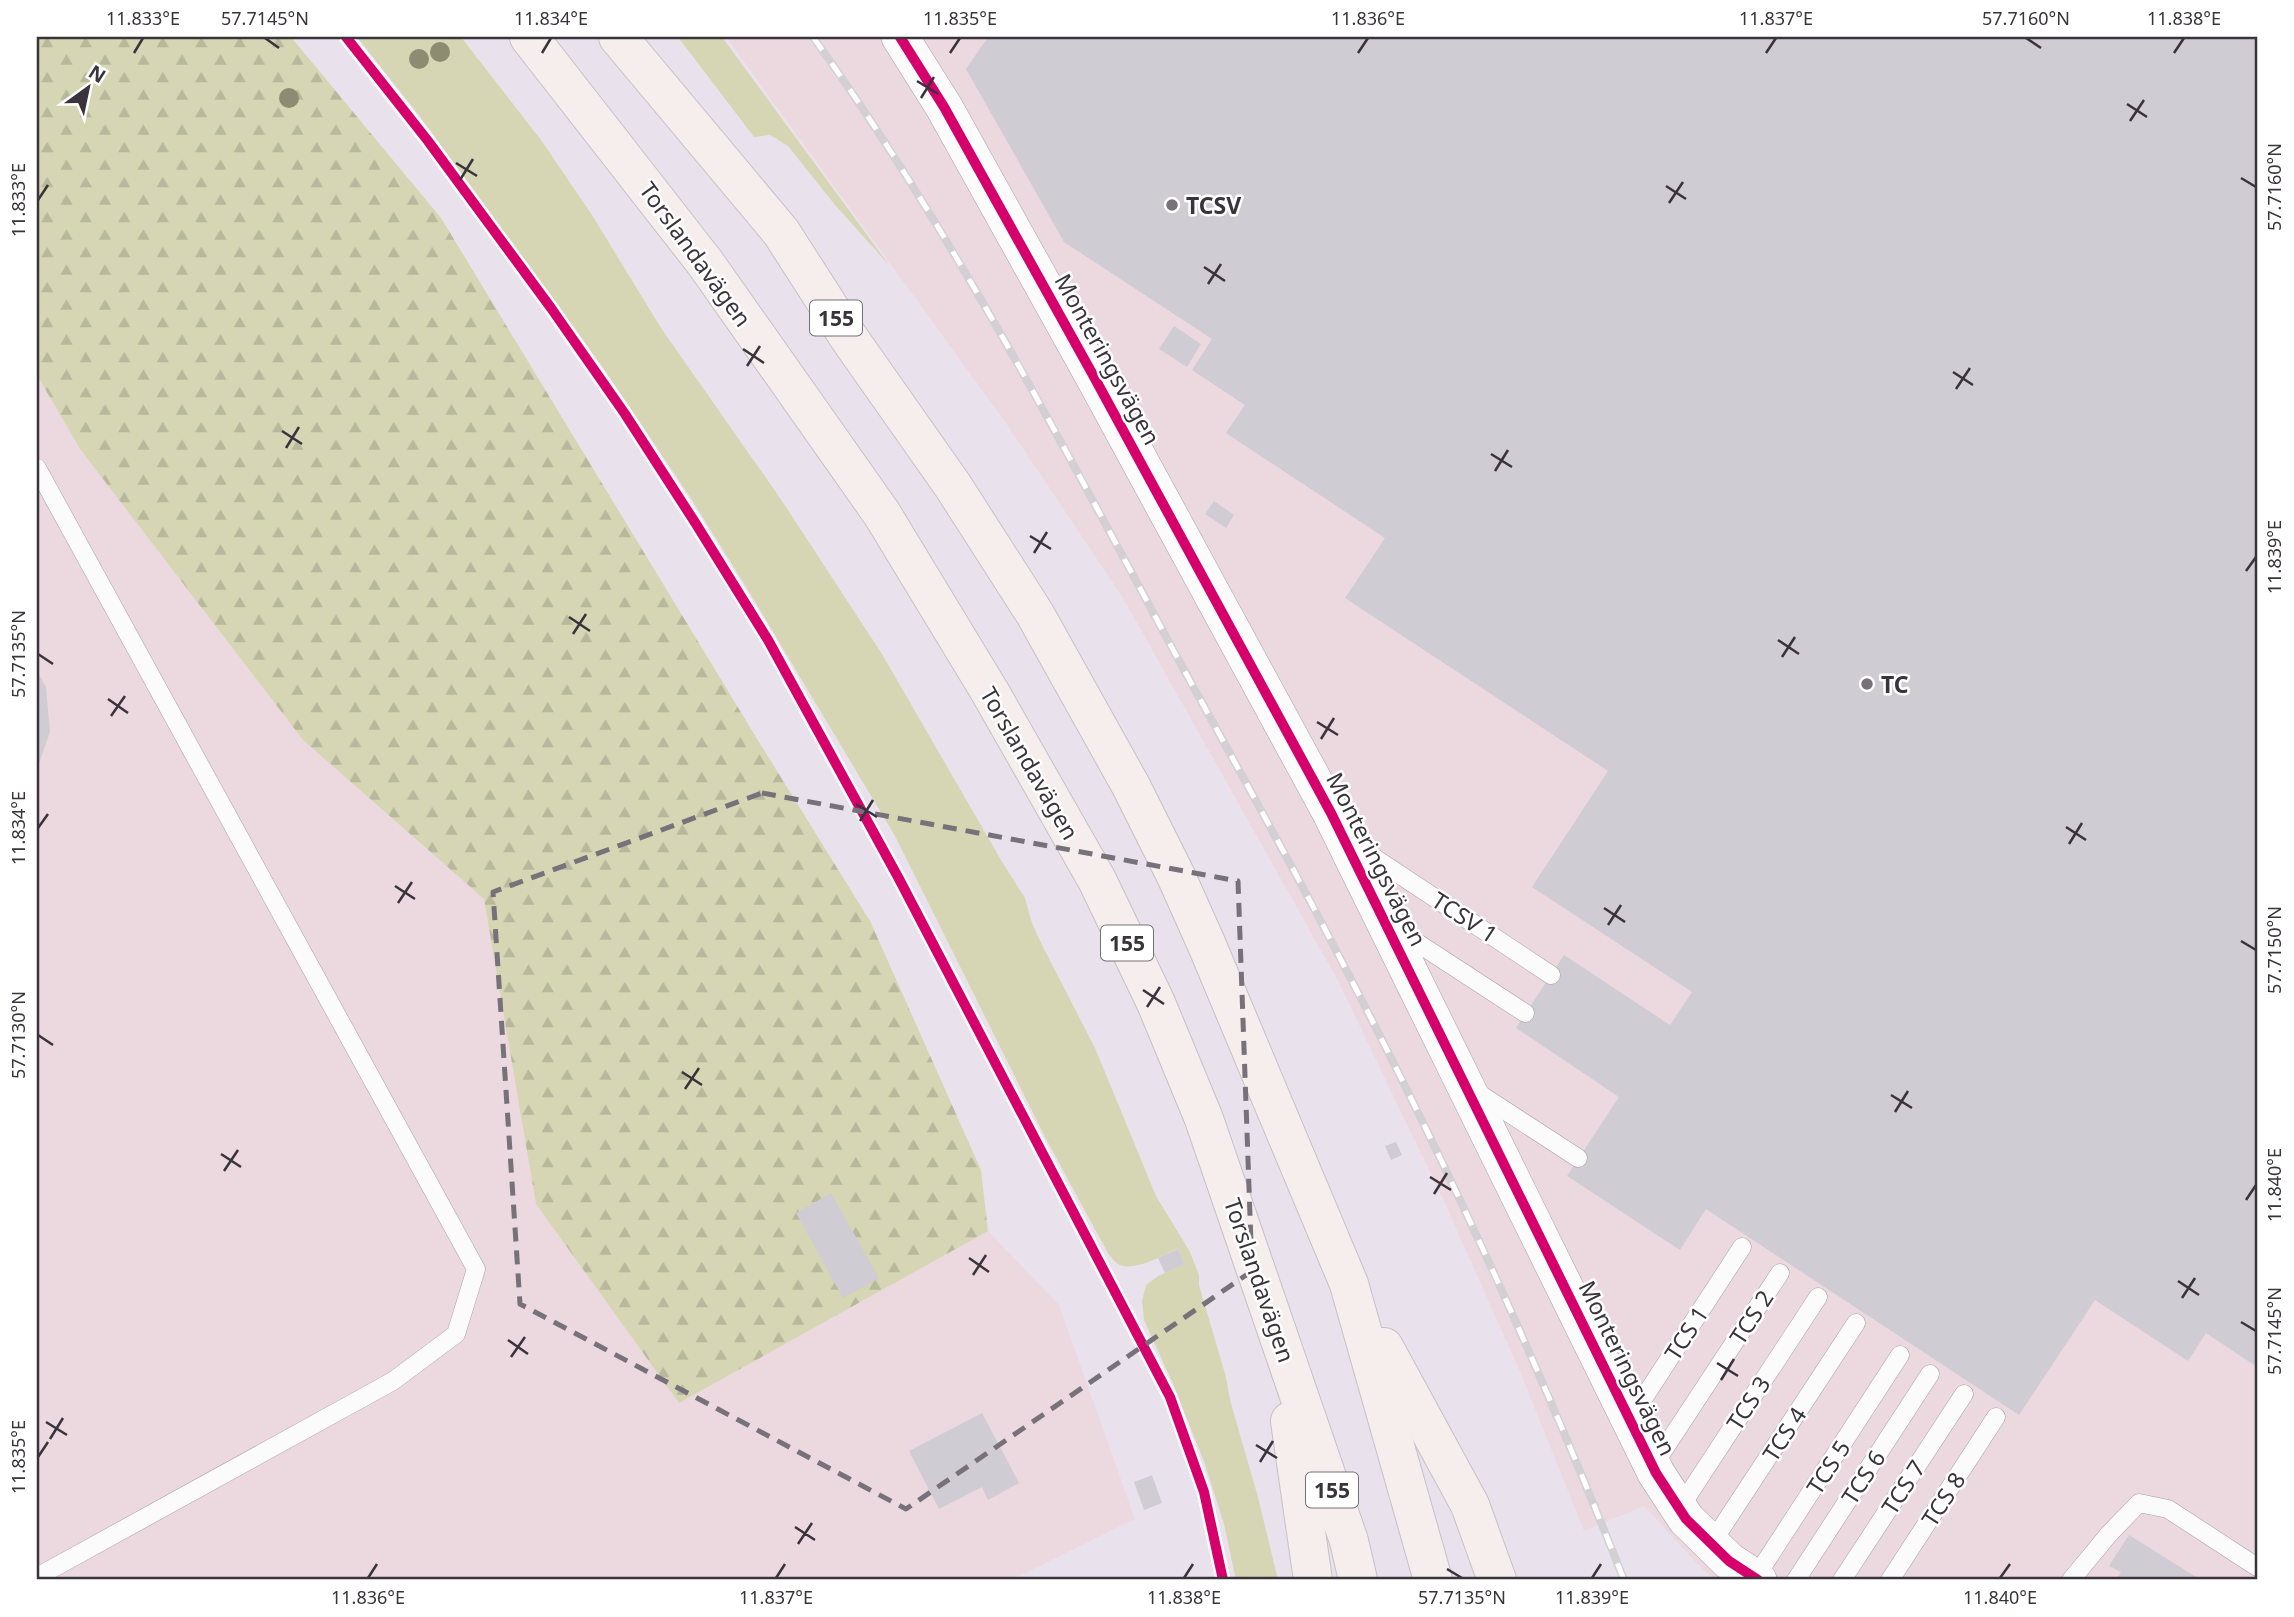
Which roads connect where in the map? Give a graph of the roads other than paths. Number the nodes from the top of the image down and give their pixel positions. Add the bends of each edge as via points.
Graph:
1 (529, 37) edge
2 (618, 37) edge
3 (900, 37) edge
4 (39, 477) edge
5 (1343, 837) junction
6 (1386, 923) junction
7 (1551, 975) dead end
8 (1525, 1013) dead end
9 (1465, 1085) junction
10 (1578, 1158) dead end
11 (1741, 1247) dead end
12 (1780, 1273) dead end
13 (1349, 1284) junction
14 (1818, 1297) dead end
15 (1275, 1322) junction
16 (1856, 1324) dead end
17 (1900, 1355) dead end
18 (1930, 1374) dead end
19 (1964, 1394) dead end
20 (1996, 1417) dead end
21 (1630, 1419) junction
22 (1653, 1466) junction
23 (1679, 1509) junction
24 (1711, 1544) junction
25 (2257, 1567) edge
26 (37, 1577) edge
27 (1757, 1579) edge
28 (1313, 1580) edge
29 (1358, 1580) edge
30 (1433, 1580) edge
31 (1497, 1580) edge
32 (1796, 1580) edge
33 (1842, 1580) edge
34 (1890, 1580) edge
35 (2071, 1580) edge

1 - 15 main road, Torslandavägen / 155 via 691,244 783,373 882,514 990,692 1097,880 1156,1003 1204,1119
2 - 13 main road, 155 via 781,232 1035,614 1176,876
3 - 5 street, Monteringsvägen via 1093,375
4 - 26 lane via 477,1269 456,1334 393,1381
5 - 6 street, Monteringsvägen
5 - 7 lane, TCSV 1
6 - 8 lane
6 - 9 street, Monteringsvägen
9 - 10 lane
9 - 21 street, Monteringsvägen
11 - 21 lane, TCS 1
12 - 22 lane, TCS 2
13 - 30 main road, 155
13 - 31 main road via 1470,1505
14 - 23 lane, TCS 3
15 - 28 main road
15 - 29 main road, Torslandavägen / 155
16 - 24 lane, TCS 4
17 - 27 lane, TCS 5
18 - 32 lane, TCS 6
19 - 33 lane, TCS 7
20 - 34 lane, TCS 8
21 - 22 street, Monteringsvägen
22 - 23 street, Monteringsvägen
23 - 24 street, Monteringsvägen
24 - 27 street, Monteringsvägen
25 - 35 lane via 2168,1509 2139,1503

